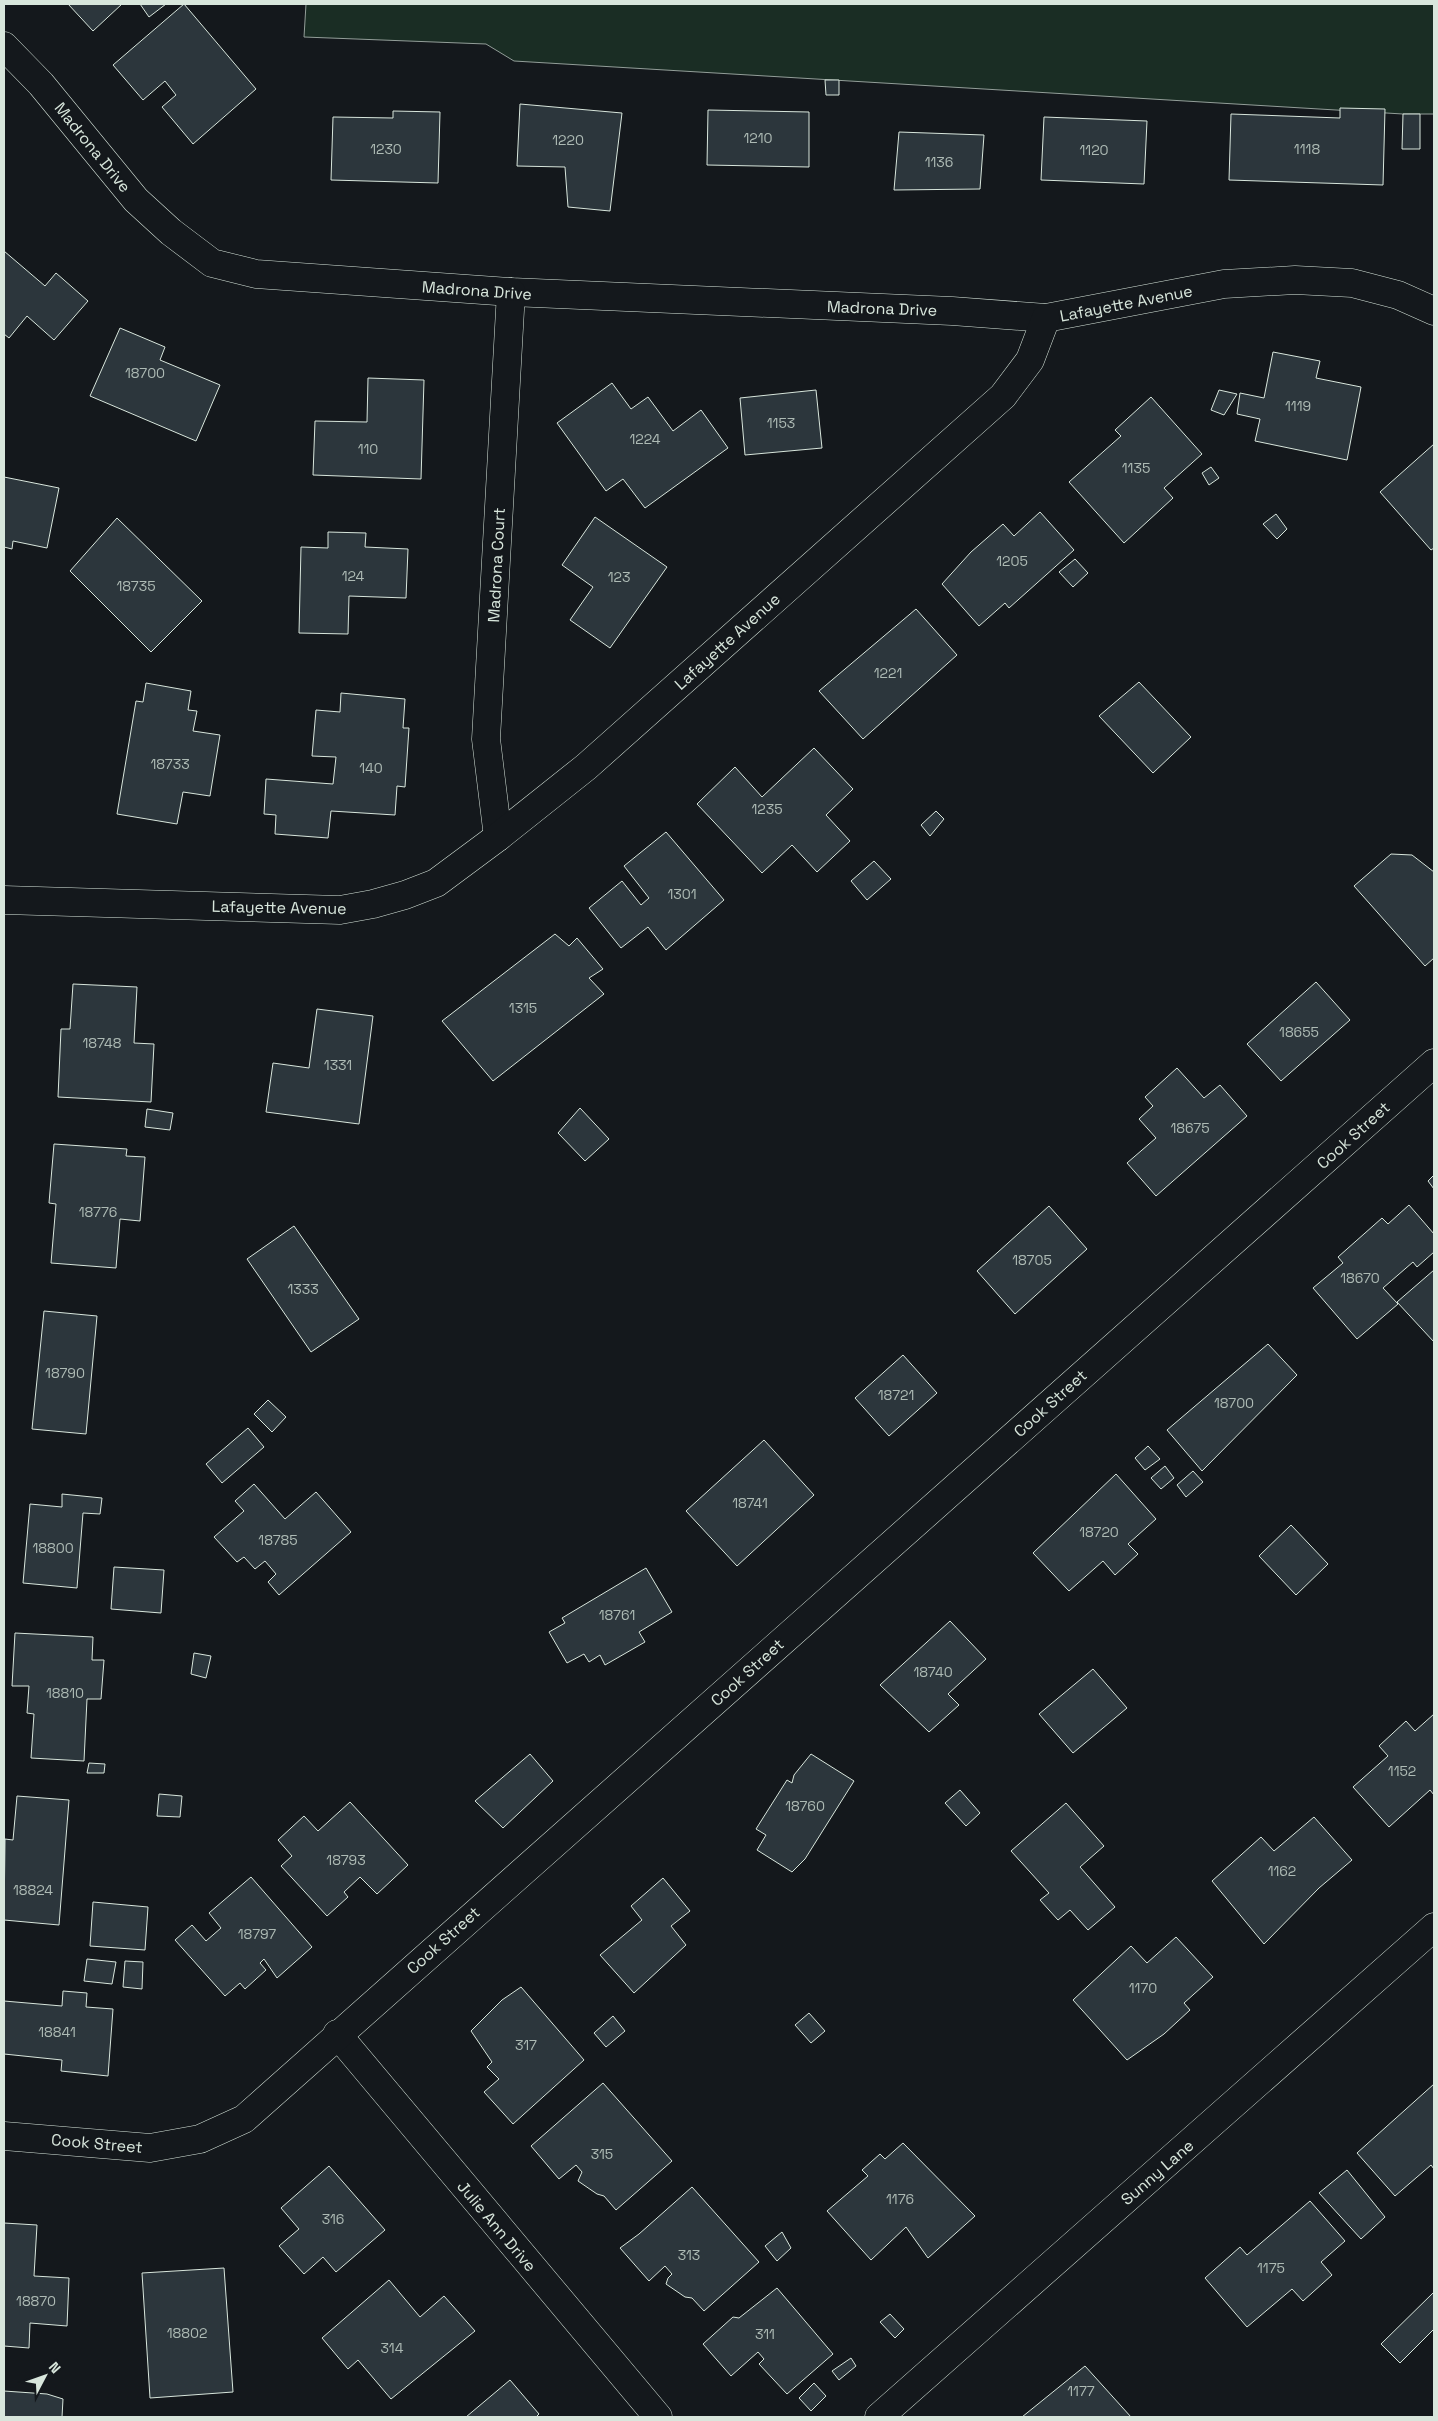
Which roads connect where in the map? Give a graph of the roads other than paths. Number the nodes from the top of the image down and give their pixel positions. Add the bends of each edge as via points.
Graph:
1 (4, 46) edge
2 (511, 292) junction
3 (1434, 311) edge
4 (1046, 318) junction
5 (498, 837) junction
6 (4, 900) edge
7 (1434, 1063) edge
8 (1434, 1927) edge
9 (337, 2034) junction
10 (4, 2136) edge
11 (658, 2417) edge
12 (879, 2417) edge

1 - 2 street, Madrona Drive via 42,84 136,200 212,263 256,274
2 - 4 street, Madrona Drive
2 - 5 street, Madrona Court via 486,739
3 - 4 street, Lafayette Avenue via 1398,295 1352,283 1295,280 1224,284
4 - 5 street, Lafayette Avenue via 1030,360 1002,396 586,768
5 - 6 street, Lafayette Avenue via 436,883 381,902 340,910
7 - 9 street, Cook Street
8 - 12 street, Sunny Lane
9 - 10 street, Cook Street via 244,2119 200,2139 150,2148
9 - 11 street, Julie Ann Drive

